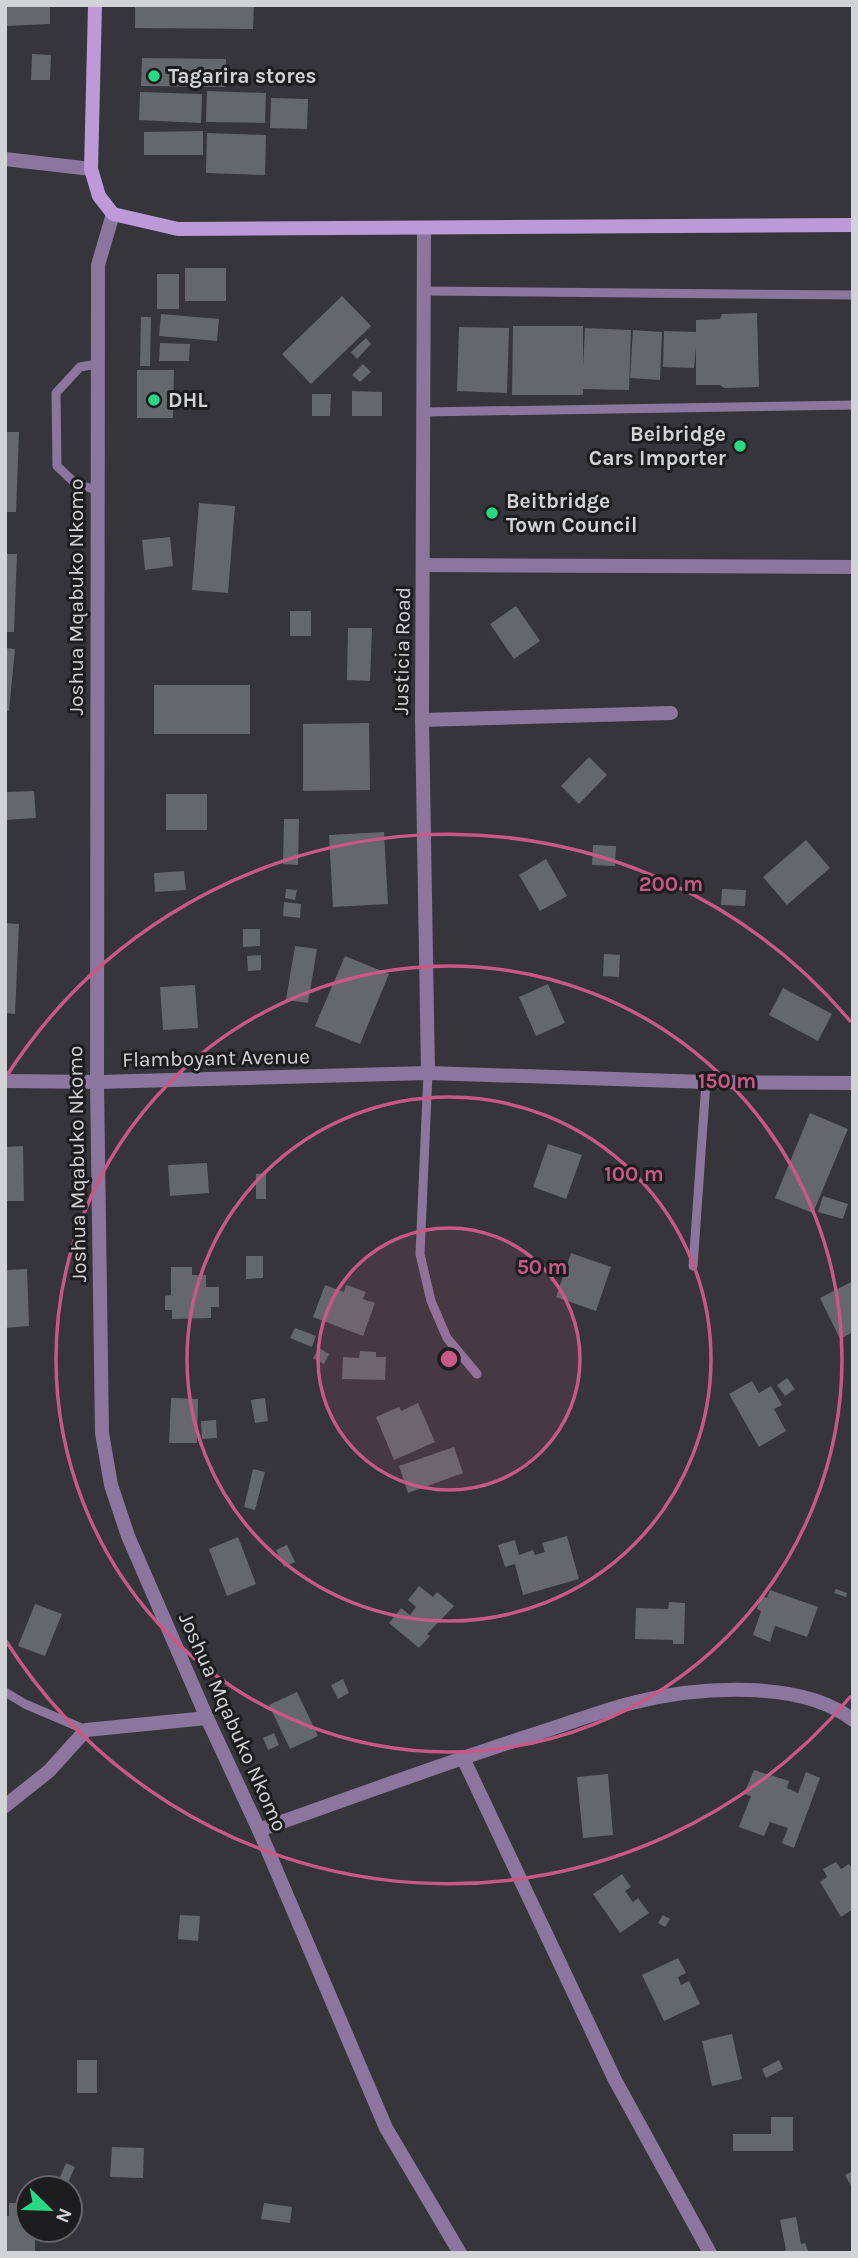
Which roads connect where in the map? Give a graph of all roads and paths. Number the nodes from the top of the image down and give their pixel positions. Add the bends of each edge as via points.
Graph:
1 (95, 5) edge
2 (5, 159) edge
3 (91, 169) junction
4 (113, 214) junction
5 (853, 225) edge
6 (424, 229) junction
7 (425, 291) junction
8 (853, 295) edge
9 (97, 364) junction
10 (853, 405) edge
11 (424, 412) junction
12 (97, 490) junction
13 (424, 565) junction
14 (853, 567) edge
15 (671, 713) dead end
16 (422, 720) junction
17 (428, 1073) junction
18 (5, 1081) edge
19 (97, 1082) junction
20 (706, 1082) junction
21 (853, 1083) edge
22 (693, 1266) dead end
23 (477, 1374) dead end
24 (5, 1692) edge
25 (206, 1718) junction
26 (853, 1720) edge
27 (86, 1730) junction
28 (463, 1758) junction
29 (5, 1806) edge
30 (258, 1830) junction
31 (460, 2253) edge
32 (710, 2253) edge

1 - 3 street
2 - 3 street
3 - 4 street via 99,196
4 - 6 street via 178,229
4 - 9 street, Joshua Mqabuko Nkomo via 98,265
5 - 6 street
6 - 7 street, Justicia Road
7 - 8 lane
7 - 11 street, Justicia Road
9 - 12 street, Joshua Mqabuko Nkomo
9 - 12 lane via 80,367 56,393 57,466 76,484
10 - 11 lane
11 - 13 street, Justicia Road
12 - 19 street, Joshua Mqabuko Nkomo
13 - 14 street
13 - 16 street, Justicia Road
15 - 16 street
16 - 17 street, Justicia Road
17 - 19 street, Flamboyant Avenue
17 - 20 street, Flamboyant Avenue
17 - 23 lane via 420,1254 431,1301 447,1338
18 - 19 street, Flamboyant Avenue
19 - 25 street, Joshua Mqabuko Nkomo via 102,1433 111,1485 128,1536
20 - 21 street, Flamboyant Avenue
20 - 22 lane
24 - 27 lane
25 - 27 street
25 - 30 street, Joshua Mqabuko Nkomo
26 - 28 street via 844,1712 785,1692 724,1689 637,1701
27 - 29 street via 49,1771
28 - 30 street
28 - 32 street via 615,2080
30 - 31 street, Joshua Mqabuko Nkomo via 387,2128

